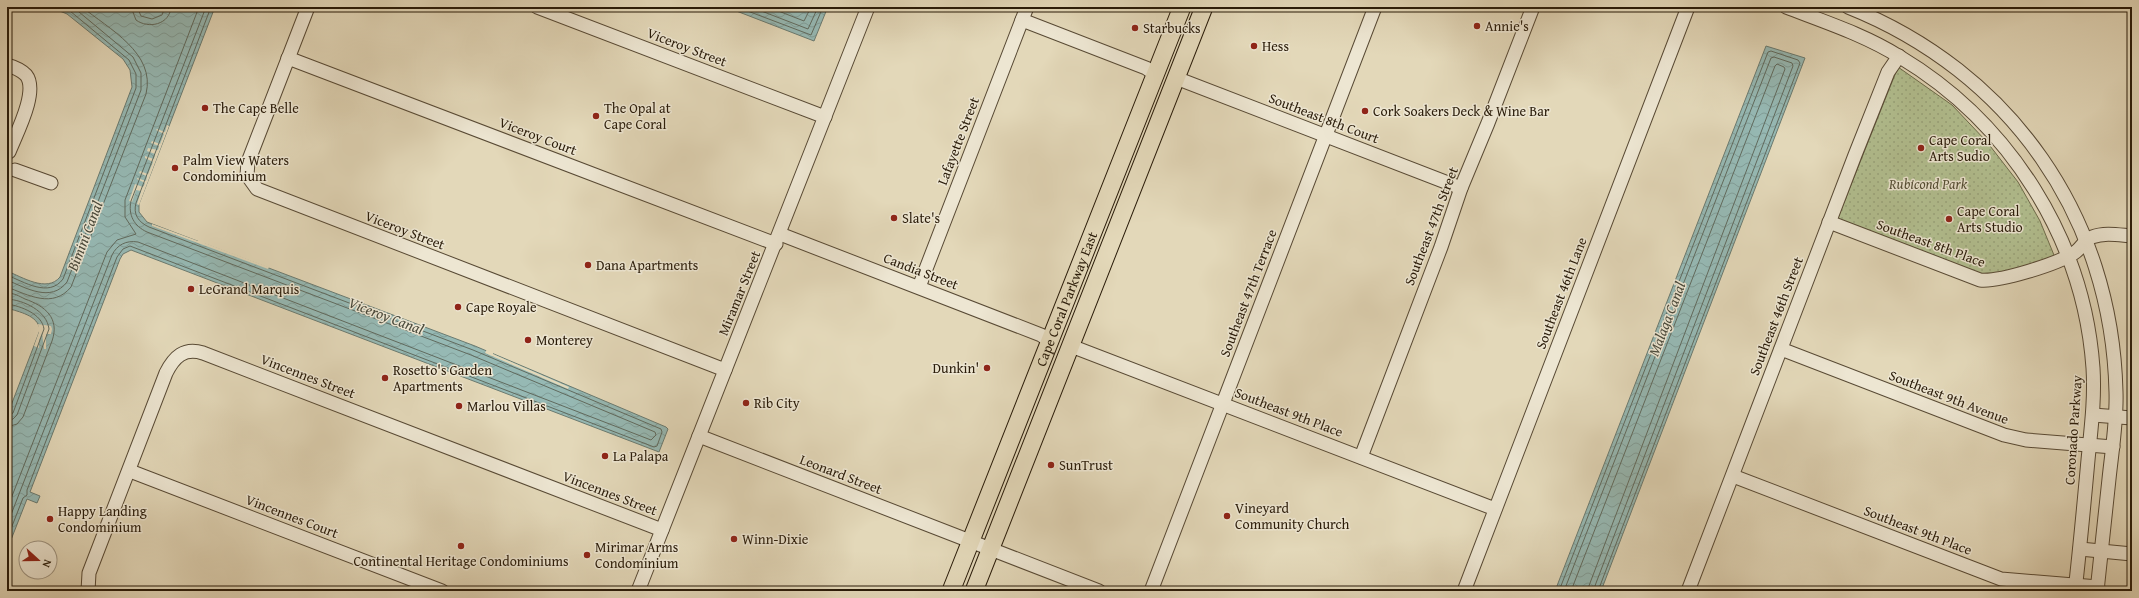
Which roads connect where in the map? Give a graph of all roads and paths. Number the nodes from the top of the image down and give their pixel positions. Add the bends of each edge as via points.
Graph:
1 (308, 7) edge
2 (537, 7) edge
3 (868, 7) edge
4 (1027, 7) edge
5 (1182, 7) edge
6 (1192, 7) edge
7 (1204, 7) edge
8 (1375, 7) edge
9 (1533, 7) edge
10 (1688, 7) edge
11 (1786, 7) edge
12 (1848, 7) edge
13 (1802, 10) edge
14 (1022, 20) junction
15 (1899, 56) junction
16 (288, 58) junction
17 (7, 65) edge
18 (1155, 74) junction
19 (1176, 78) junction
20 (825, 117) junction
21 (1325, 136) junction
22 (8, 152) edge
23 (11, 173) edge
24 (1136, 181) junction
25 (51, 183) dead end
26 (1461, 188) junction
27 (1829, 222) junction
28 (2132, 236) edge
29 (778, 239) junction
30 (1089, 240) junction
31 (2087, 240) junction
32 (2068, 256) junction
33 (919, 287) junction
34 (1050, 341) junction
35 (1071, 346) junction
36 (1781, 349) junction
37 (725, 370) junction
38 (1222, 404) junction
39 (2093, 415) junction
40 (2116, 416) junction
41 (2132, 418) edge
42 (699, 436) junction
43 (2090, 445) junction
44 (1031, 446) junction
45 (2113, 447) junction
46 (1361, 457) junction
47 (130, 471) junction
48 (1733, 476) junction
49 (1495, 509) junction
50 (662, 530) junction
51 (970, 541) junction
52 (990, 549) junction
53 (2080, 549) junction
54 (2102, 551) junction
55 (2132, 554) edge
56 (2075, 588) edge
57 (2098, 589) edge
58 (88, 591) edge
59 (442, 591) edge
60 (638, 591) edge
61 (951, 591) edge
62 (974, 591) edge
63 (1099, 591) edge
64 (1151, 591) edge
65 (1464, 591) edge
66 (1688, 591) edge

1 - 16 street, Viceroy Street
2 - 20 street, Viceroy Street
3 - 20 street, Miramar Street
4 - 14 street, Lafayette Street
5 - 18 main road, Cape Coral Parkway East
6 - 19 main road via 1173,56 1172,64
7 - 19 main road, Cape Coral Parkway East
8 - 21 street, Southeast 47th Terrace
9 - 26 street, Southeast 47th Street
10 - 49 street, Southeast 46th Lane
11 - 13 street, Coronado Parkway
12 - 31 street via 1873,17 1922,44 1964,73 1988,95 2023,133 2049,168
13 - 15 street, Coronado Parkway
14 - 18 street via 1146,68
14 - 33 street, Lafayette Street
15 - 27 street, Southeast 46th Street via 1888,72
15 - 32 street, Coronado Parkway via 1952,93 1994,134 2035,189
16 - 29 street, Viceroy Court
16 - 37 street, Viceroy Street via 247,166 248,178 257,189
17 - 22 street via 25,74 30,87 29,100
18 - 24 main road via 1160,84 1160,98 1140,146 1135,168
18 - 30 main road, Cape Coral Parkway East
19 - 21 street, Southeast 8th Court
19 - 24 main road, Cape Coral Parkway East
20 - 29 street, Miramar Street
21 - 26 street, Southeast 8th Court
21 - 38 street, Southeast 47th Terrace
22 - 23 street via 16,160
23 - 25 street
24 - 35 main road, Cape Coral Parkway East
26 - 46 street, Southeast 47th Street
27 - 32 street, Southeast 8th Place via 1980,280 2004,278
27 - 36 street, Southeast 46th Street
28 - 31 street, Southeast 8th Place via 2102,234
29 - 33 street, Candia Street
29 - 37 street, Miramar Street
30 - 34 main road, Cape Coral Parkway East
30 - 35 main road via 1092,257 1065,332
31 - 32 street, Southeast 8th Place
31 - 40 street via 2102,288 2112,335
32 - 39 street, Coronado Parkway via 2079,289 2089,336 2093,369
33 - 34 street, Candia Street via 1041,335
34 - 44 main road via 1055,348 1054,362 1032,422
34 - 51 main road, Cape Coral Parkway East
35 - 38 street, Southeast 9th Place
35 - 44 main road, Cape Coral Parkway East
36 - 43 street, Southeast 9th Avenue via 2004,435 2026,440
36 - 48 street, Southeast 46th Street
37 - 42 street, Miramar Street
38 - 46 street, Southeast 9th Place
38 - 64 street, Southeast 47th Terrace
39 - 40 street
39 - 43 street, Coronado Parkway
40 - 41 street
40 - 45 street
42 - 50 street, Miramar Street
42 - 51 street, Leonard Street
43 - 45 street, Southeast 9th Avenue
43 - 53 street, Coronado Parkway
44 - 52 main road, Cape Coral Parkway East
45 - 54 street
46 - 49 street, Southeast 9th Place
47 - 50 street, Vincennes Street via 169,367 178,356 193,350
47 - 58 street, Vincennes Street via 89,573
47 - 59 street, Vincennes Court
48 - 56 street, Southeast 9th Place via 2001,579
48 - 66 street, Southeast 46th Street
49 - 65 street, Southeast 46th Lane
50 - 60 street, Miramar Street
51 - 52 street, Leonard Street
51 - 61 main road, Cape Coral Parkway East
52 - 62 main road, Cape Coral Parkway East
52 - 63 street, Leonard Street
53 - 54 street
53 - 56 street, Coronado Parkway
54 - 55 street
54 - 57 street
56 - 57 street, Southeast 9th Place

